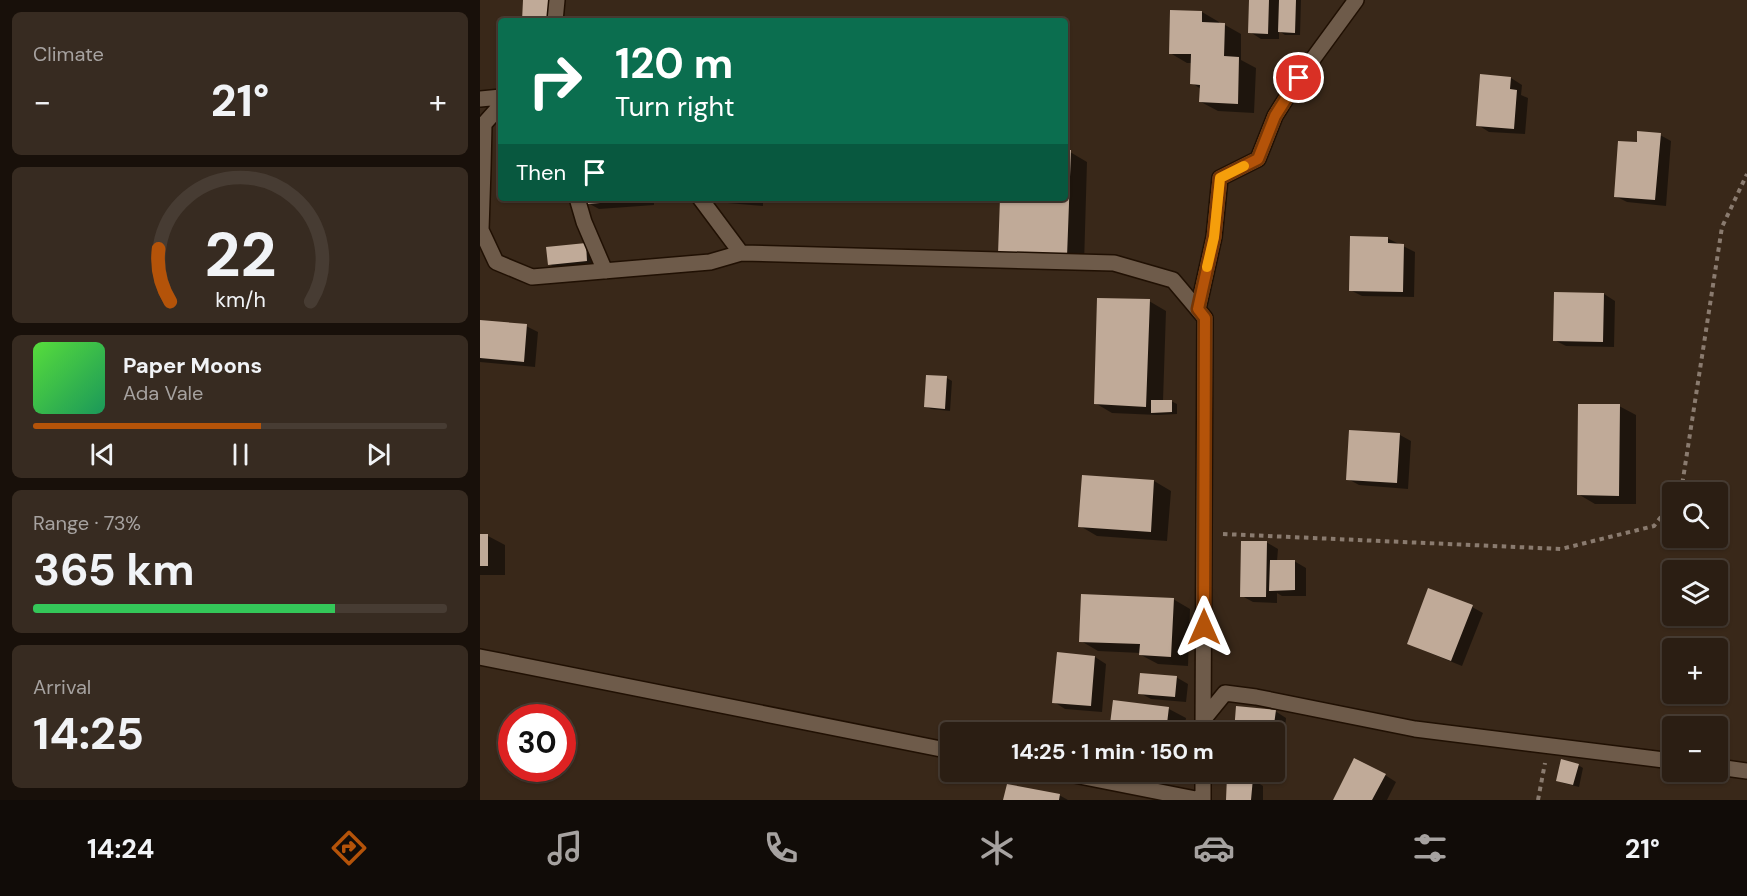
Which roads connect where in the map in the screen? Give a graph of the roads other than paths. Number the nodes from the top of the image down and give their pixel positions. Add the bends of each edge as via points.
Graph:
1 (557, 0) edge
2 (1356, 0) edge
3 (555, 18) edge
4 (498, 97) edge
5 (480, 99) edge
6 (498, 113) edge
7 (578, 201) edge
8 (702, 201) edge
9 (741, 253) junction
10 (604, 271) junction
11 (1198, 309) junction
12 (480, 657) edge
13 (1203, 722) edge
14 (1206, 722) edge
15 (940, 749) edge
16 (1662, 760) edge
17 (1728, 768) edge
18 (1747, 771) edge
19 (1110, 782) edge
20 (1203, 782) edge
21 (1202, 800) edge

1 - 3 street
2 - 11 street via 1275,116 1258,159 1220,178 1214,237
4 - 5 street
6 - 10 street via 484,124 482,230 496,262 532,278
7 - 10 street
8 - 9 street
9 - 10 street via 710,262
9 - 11 street via 1114,262 1173,280
11 - 13 street via 1205,318
12 - 15 street
14 - 16 street via 1225,693 1415,729
17 - 18 street
19 - 21 street
20 - 21 street

